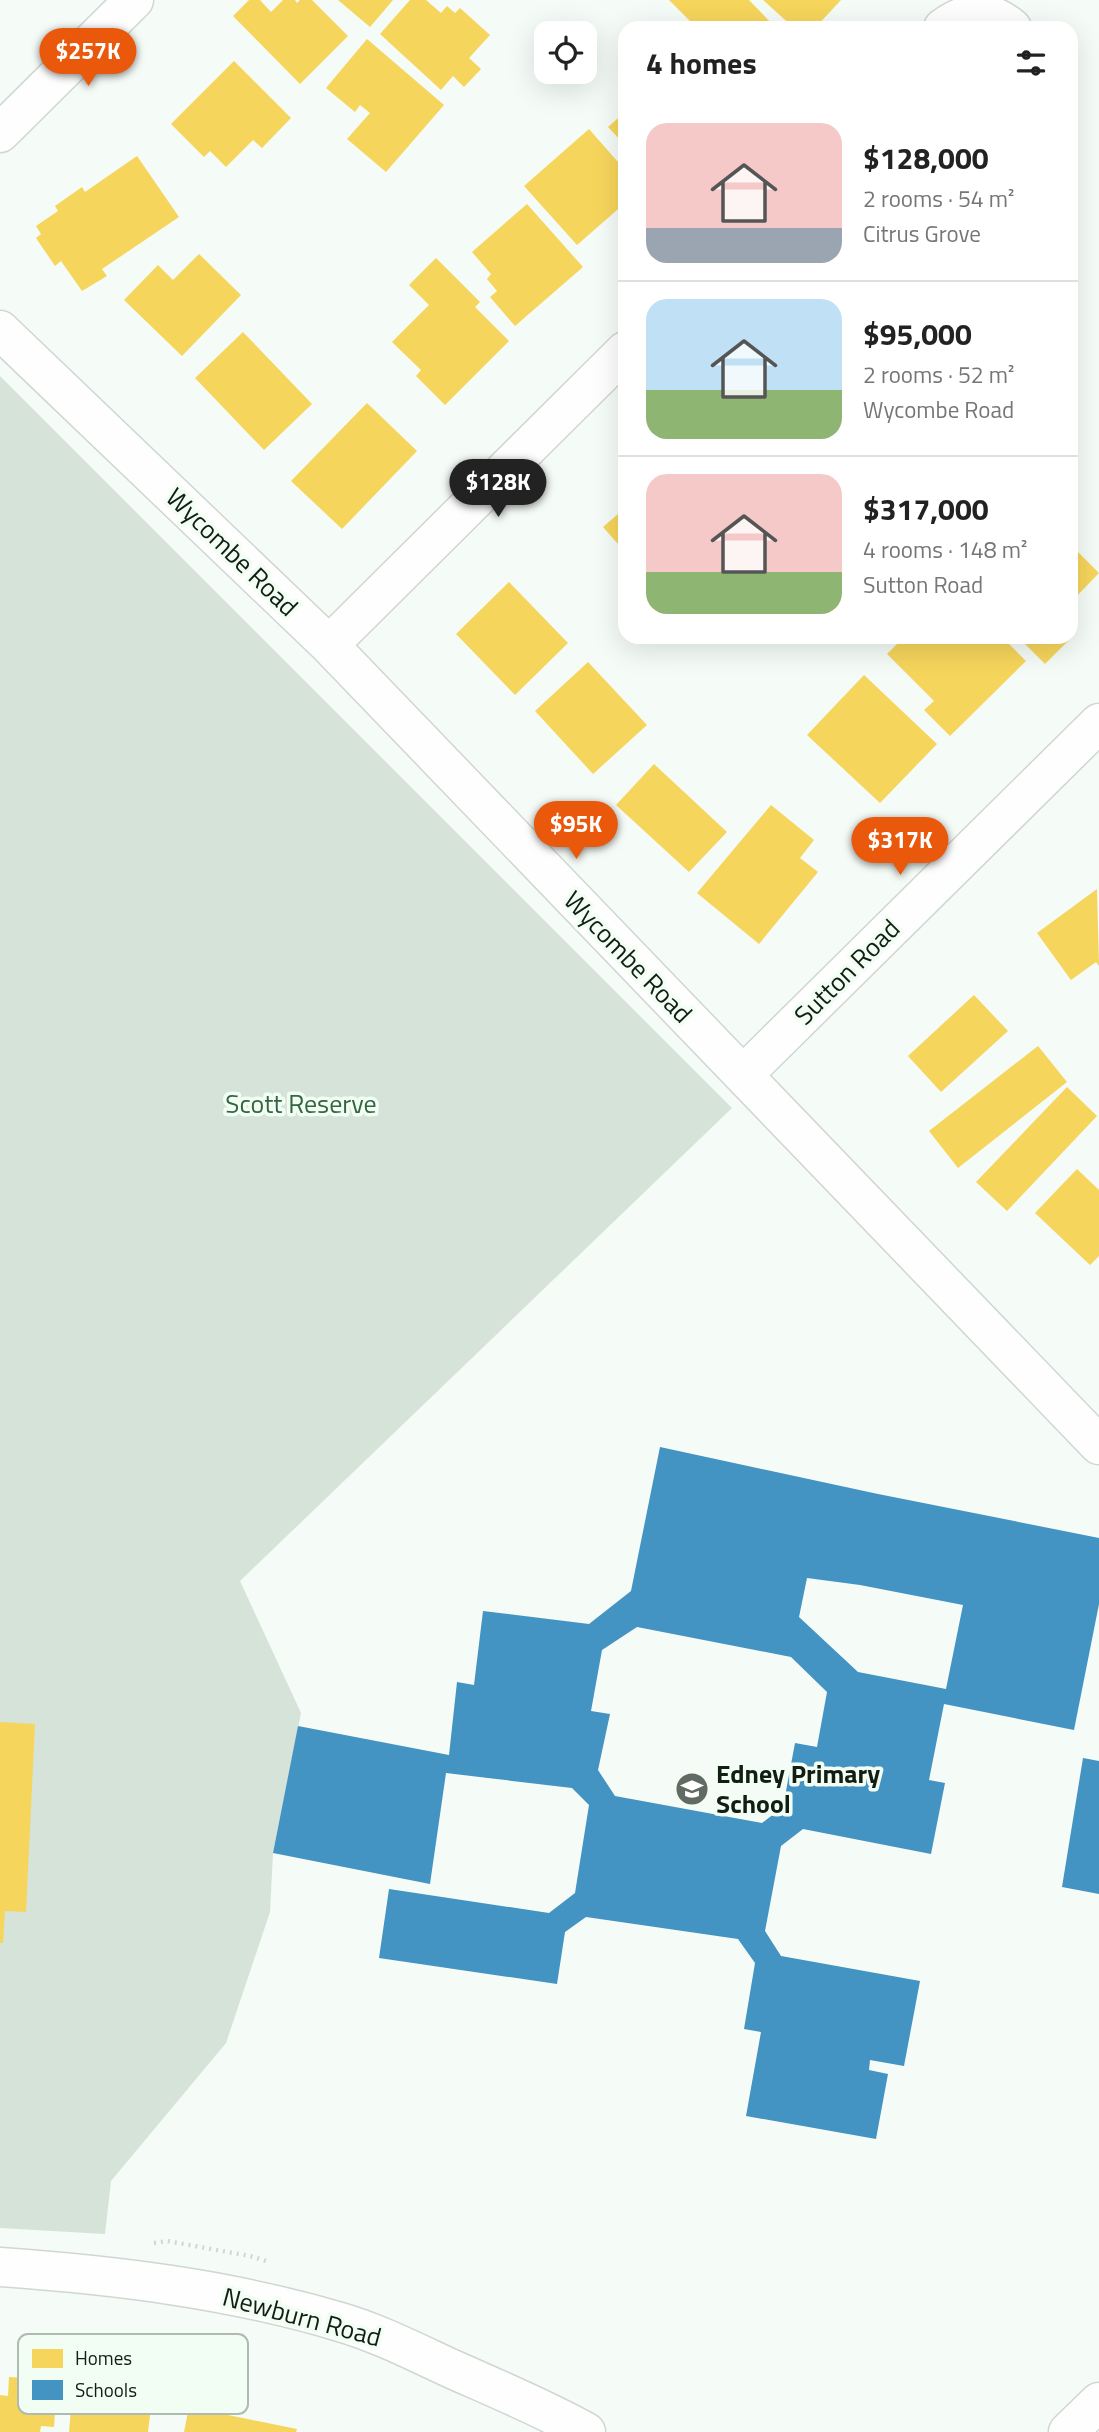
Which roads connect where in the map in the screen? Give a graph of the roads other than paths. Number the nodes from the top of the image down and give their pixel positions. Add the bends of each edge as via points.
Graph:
1 (134, 0) edge
2 (953, 21) edge
3 (1003, 21) edge
4 (0, 133) edge
5 (0, 330) edge
6 (618, 358) edge
7 (328, 645) junction
8 (1099, 723) edge
9 (744, 1074) junction
10 (1099, 1445) edge
11 (0, 2267) edge
12 (1099, 2402) edge
13 (586, 2432) edge
14 (1068, 2432) edge

1 - 4 street
2 - 3 street via 979,13
5 - 7 street, Wycombe Road
6 - 7 street
7 - 9 street, Wycombe Road
8 - 9 street, Sutton Road
9 - 10 street, Wycombe Road
11 - 13 street, Newburn Road via 233,2296 331,2319 410,2350
12 - 14 street

